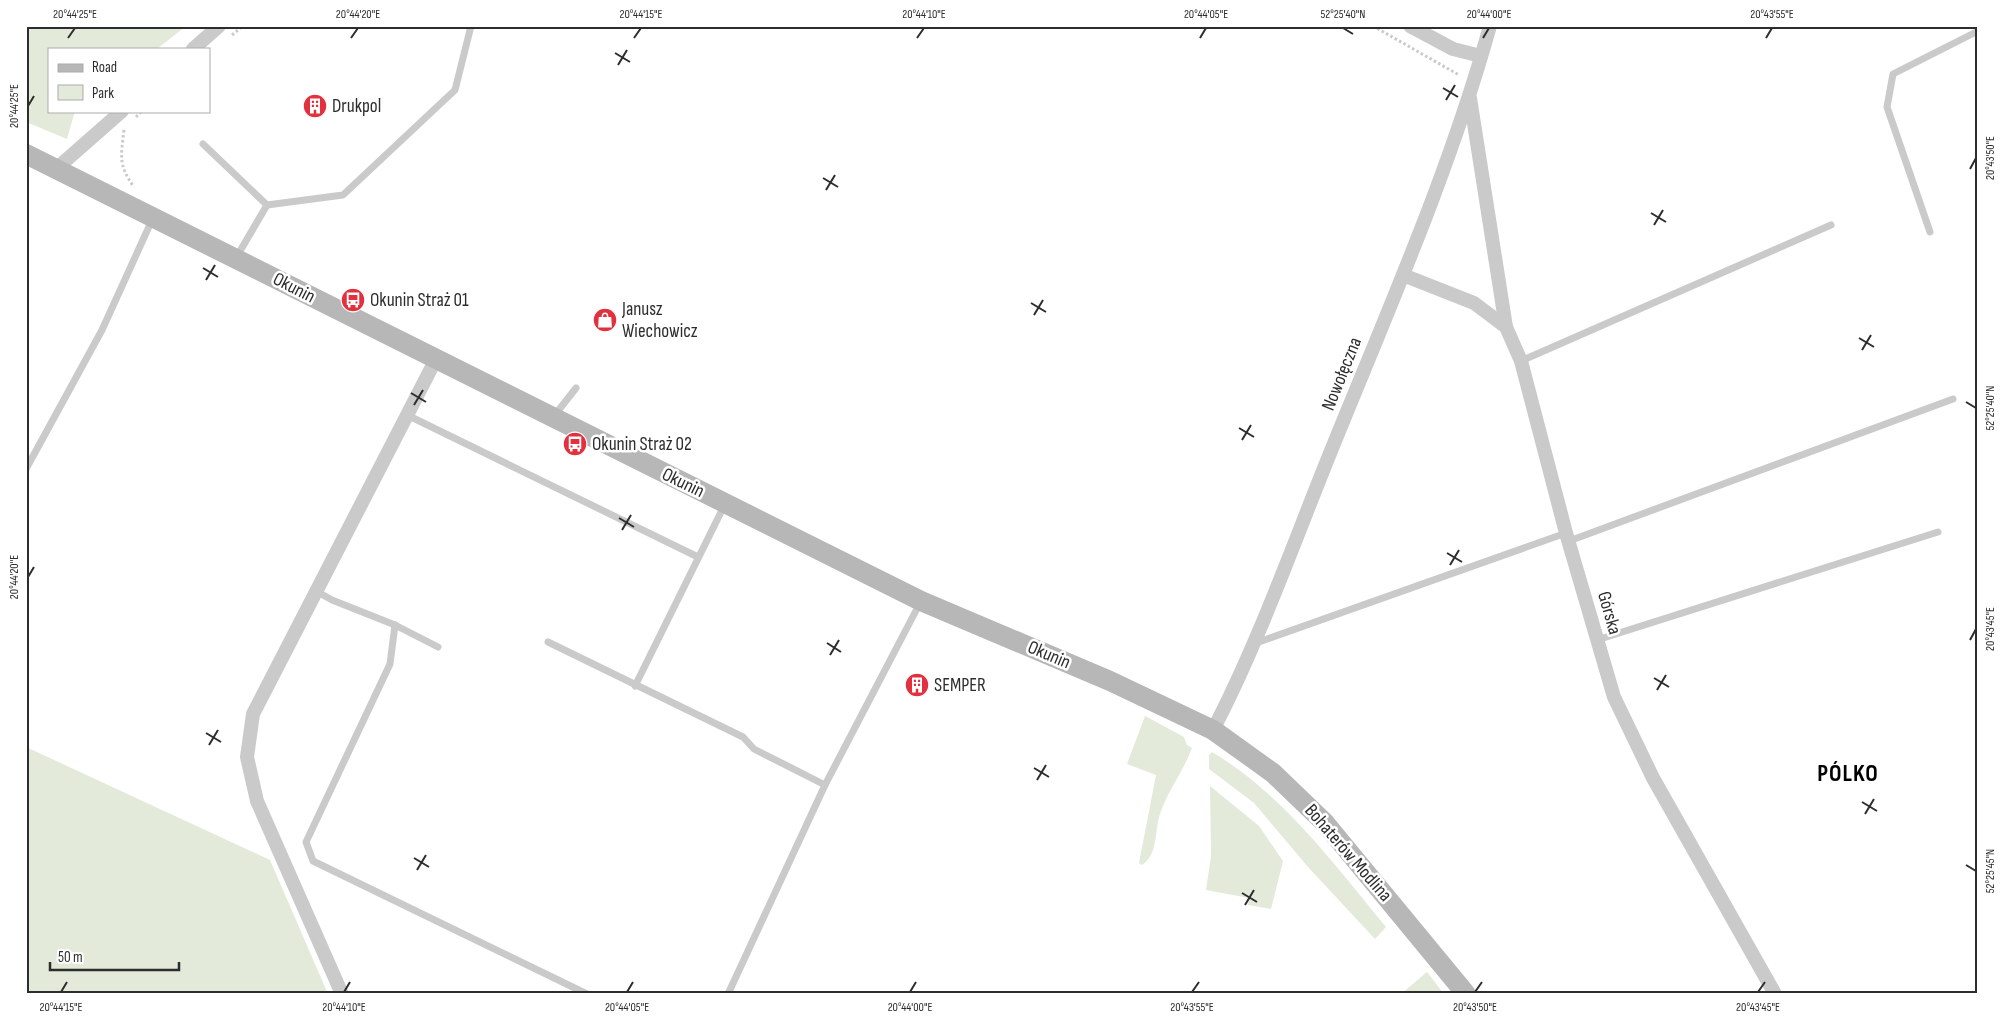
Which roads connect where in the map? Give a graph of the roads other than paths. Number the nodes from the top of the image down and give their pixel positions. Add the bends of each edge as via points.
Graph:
1 (219, 26) edge
2 (471, 26) edge
3 (1410, 26) edge
4 (1490, 26) edge
5 (1978, 31) edge
6 (194, 48) edge
7 (1481, 56) junction
8 (1471, 89) junction
9 (126, 116) edge
10 (203, 144) dead end
11 (26, 154) edge
12 (56, 169) junction
13 (267, 205) junction
14 (153, 217) junction
15 (1831, 225) dead end
16 (1930, 232) dead end
17 (236, 258) junction
18 (1403, 275) junction
19 (1506, 327) junction
20 (436, 359) junction
21 (1521, 361) junction
22 (576, 388) dead end
23 (1953, 399) dead end
24 (408, 415) junction
25 (553, 419) junction
26 (26, 469) edge
27 (725, 504) junction
28 (1938, 532) dead end
29 (1568, 537) junction
30 (698, 557) junction
31 (316, 591) junction
32 (921, 601) junction
33 (395, 625) junction
34 (1597, 640) junction
35 (548, 642) dead end
36 (1252, 644) junction
37 (438, 647) dead end
38 (635, 686) junction
39 (1212, 730) junction
40 (826, 785) junction
41 (342, 994) edge
42 (587, 994) edge
43 (728, 994) edge
44 (1466, 994) edge
45 (1775, 994) edge

1 - 6 street
2 - 13 lane via 455,90 343,195
3 - 7 street via 1454,49
4 - 7 street, Nowołęczna
5 - 16 lane via 1893,74 1886,107
7 - 8 street, Nowołęczna
8 - 18 street, Nowołęczna
8 - 19 street
9 - 12 street
10 - 13 lane
11 - 12 main road, Okunin
12 - 14 main road, Okunin
13 - 17 lane
14 - 17 main road, Okunin
14 - 26 lane via 102,330
15 - 21 lane
17 - 20 main road, Okunin
18 - 19 street, Górska via 1474,303
18 - 36 street, Nowołęczna
19 - 21 street, Górska
20 - 24 street
20 - 25 main road, Okunin
21 - 29 street, Górska
22 - 25 lane
23 - 29 lane
24 - 30 lane
24 - 31 street
25 - 27 main road, Okunin
27 - 30 lane
27 - 32 main road, Okunin
28 - 34 lane
29 - 34 street, Górska
29 - 36 lane
30 - 38 lane
31 - 33 lane
31 - 41 street via 254,714 246,757 257,801
32 - 39 main road, Okunin via 1110,681
32 - 40 lane
33 - 37 lane
33 - 42 lane via 390,664 306,842 313,861
34 - 45 street, Górska via 1614,697 1653,778
35 - 38 lane
36 - 39 street, Nowołęczna
38 - 40 lane via 743,737 754,749
39 - 44 main road, Bohaterów Modlina via 1273,772 1325,823
40 - 43 lane

